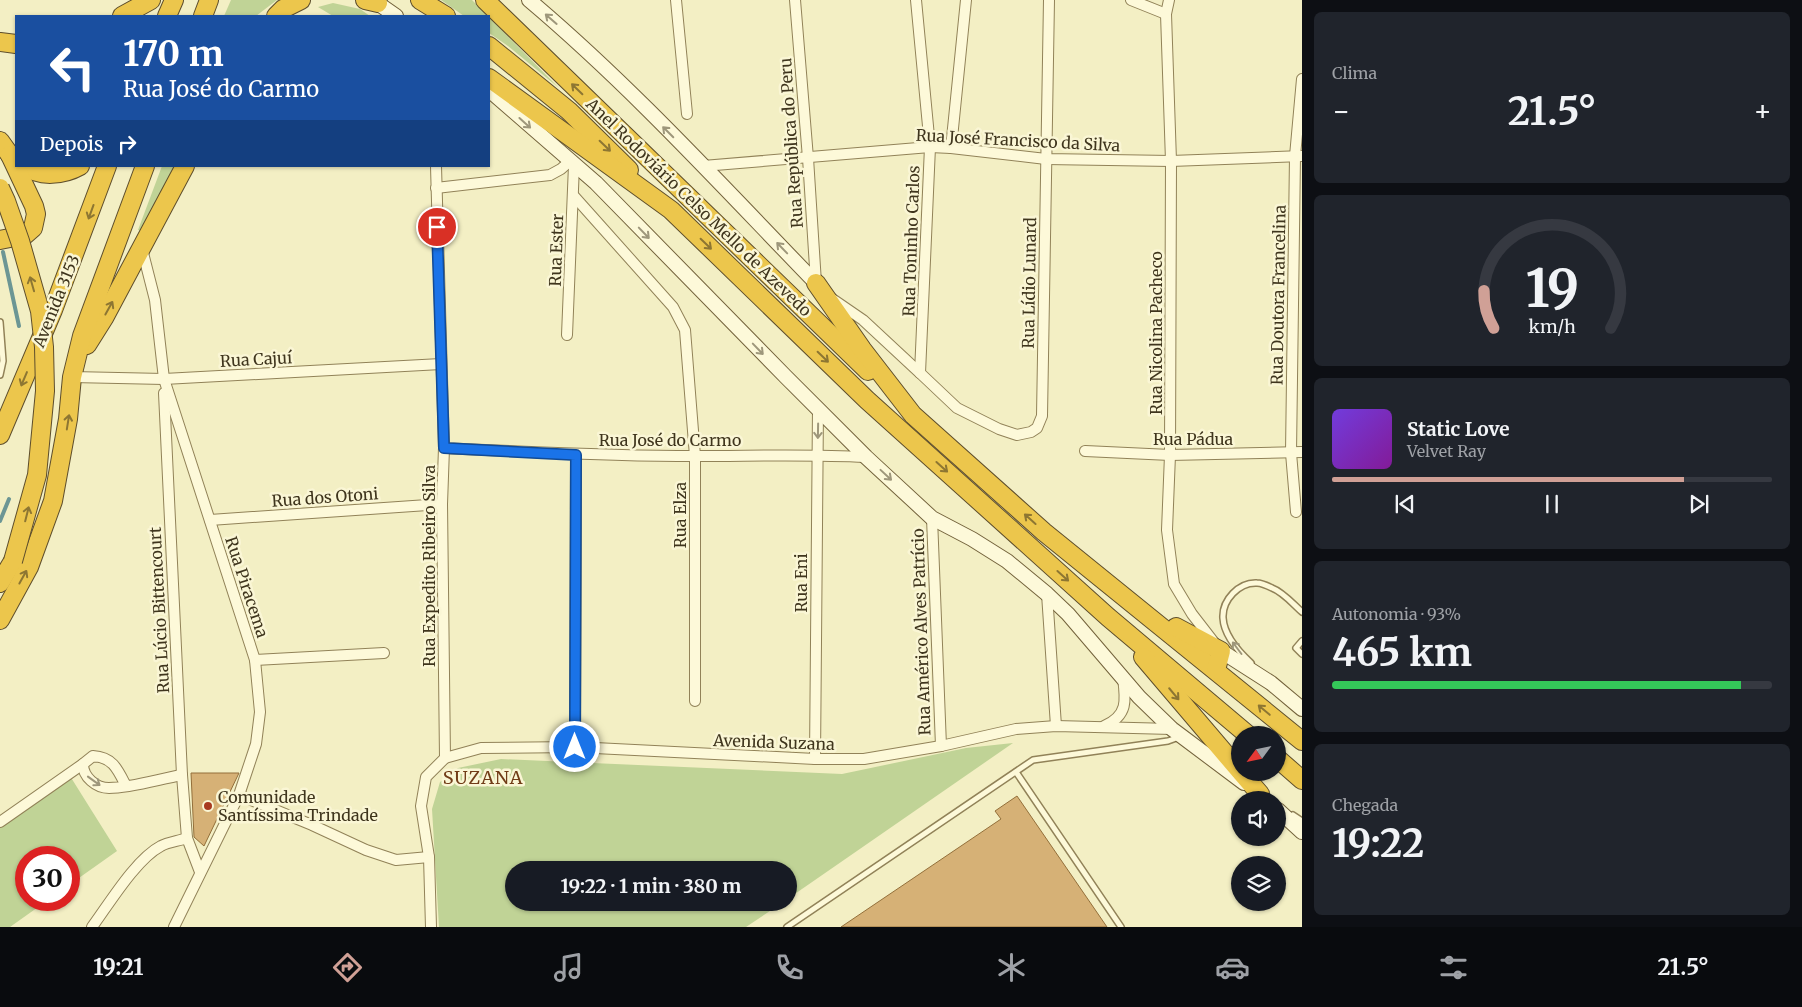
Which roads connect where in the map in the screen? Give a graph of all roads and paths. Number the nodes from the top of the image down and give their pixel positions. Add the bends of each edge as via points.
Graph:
1 (151, 0) edge
2 (174, 0) edge
3 (210, 0) edge
4 (301, 0) edge
5 (420, 0) edge
6 (485, 0) edge
7 (529, 0) edge
8 (676, 0) edge
9 (795, 0) edge
10 (916, 0) edge
11 (966, 0) edge
12 (1050, 0) edge
13 (1130, 0) edge
14 (1169, 0) edge
15 (372, 1) edge
16 (1166, 14) junction
17 (124, 15) edge
18 (167, 15) edge
19 (203, 15) edge
20 (277, 15) edge
21 (394, 15) edge
22 (444, 15) edge
23 (0, 42) edge
24 (15, 44) edge
25 (490, 47) edge
26 (490, 79) edge
27 (1302, 79) edge
28 (490, 91) edge
29 (687, 114) dead end
30 (930, 147) junction
31 (951, 148) junction
32 (9, 152) edge
33 (1298, 156) edge
34 (808, 158) junction
35 (1046, 159) junction
36 (1171, 160) junction
37 (572, 163) junction
38 (15, 165) edge
39 (703, 166) junction
40 (16, 167) edge
41 (26, 167) edge
42 (78, 167) edge
43 (107, 167) edge
44 (145, 167) edge
45 (184, 167) edge
46 (436, 167) edge
47 (0, 188) edge
48 (436, 188) junction
49 (573, 195) junction
50 (671, 210) junction
51 (7, 239) edge
52 (142, 248) junction
53 (819, 288) junction
54 (0, 322) edge
55 (568, 336) dead end
56 (441, 364) junction
57 (921, 369) junction
58 (73, 371) junction
59 (0, 375) edge
60 (164, 379) junction
61 (818, 408) junction
62 (913, 415) junction
63 (0, 435) edge
64 (444, 448) junction
65 (1085, 451) dead end
66 (1302, 452) edge
67 (1291, 453) junction
68 (576, 455) junction
69 (818, 455) junction
70 (1170, 455) junction
71 (695, 456) junction
72 (866, 457) junction
73 (442, 504) junction
74 (1296, 512) dead end
75 (932, 518) junction
76 (210, 520) junction
77 (0, 583) edge
78 (1047, 594) junction
79 (1134, 604) junction
80 (1302, 612) edge
81 (1108, 617) junction
82 (0, 620) edge
83 (1302, 641) edge
84 (1221, 651) junction
85 (384, 653) dead end
86 (1302, 654) edge
87 (255, 660) junction
88 (1216, 670) junction
89 (1123, 678) junction
90 (1271, 682) junction
91 (694, 701) dead end
92 (1302, 709) edge
93 (1056, 726) junction
94 (1237, 726) edge
95 (1101, 727) junction
96 (1177, 733) junction
97 (1302, 741) edge
98 (941, 746) junction
99 (575, 747) junction
100 (445, 758) junction
101 (815, 760) junction
102 (1231, 760) edge
103 (83, 764) junction
104 (1286, 767) edge
105 (1016, 772) junction
106 (182, 775) junction
107 (1302, 780) edge
108 (1249, 781) edge
109 (126, 786) junction
110 (1255, 791) edge
111 (1258, 791) edge
112 (239, 795) junction
113 (1286, 811) edge
114 (1286, 817) edge
115 (0, 822) edge
116 (1302, 822) edge
117 (1302, 832) edge
118 (187, 838) junction
119 (429, 857) junction
120 (200, 872) junction
121 (92, 927) edge
122 (174, 927) edge
123 (431, 927) edge
124 (788, 927) edge
125 (1121, 927) edge

1 - 17 highway
2 - 18 highway
3 - 19 highway
4 - 20 highway
5 - 22 highway
62 -> 6 highway, Anel Rodoviário Celso Mello de Azevedo
39 -> 7 main road, Anel Rodoviário Celso Mello de Azevedo via 579,43
8 - 29 street
9 - 34 street, Rua República do Peru
10 - 30 street, Rua Toninho Carlos
11 - 31 street
12 - 35 street, Rua Lídio Lunard
13 - 16 street
14 - 16 street, Rua Nicolina Pacheco
15 - 21 main road
16 - 36 street, Rua Nicolina Pacheco
23 - 24 highway
25 -> 50 highway, Anel Rodoviário Celso Mello de Azevedo via 569,111
26 - 50 highway
27 - 33 street, Rua Doutora Francelina
28 -> 37 main road
30 - 31 street, Rua José Francisco da Silva
30 - 34 street, Rua José Francisco da Silva
30 - 57 street, Rua Toninho Carlos
31 - 35 street, Rua José Francisco da Silva
32 - 38 highway
33 - 36 street, Rua José Francisco da Silva
33 - 67 street, Rua Doutora Francelina
34 - 39 street, Rua José Francisco da Silva
34 - 53 street, Rua República do Peru
35 - 36 street, Rua José Francisco da Silva
35 - 57 street, Rua Lídio Lunard via 1042,416 1037,428 1017,435 957,408
36 - 70 street, Rua Nicolina Pacheco
37 - 48 street via 550,175
37 - 49 street, Rua Ester
37 -> 61 main road via 596,183
53 -> 39 main road, Anel Rodoviário Celso Mello de Azevedo
40 - 51 highway via 36,214 33,228 24,235
41 - 42 highway via 53,174
43 -> 63 highway, Avenida 3153 via 53,310
44 - 58 highway via 82,336
45 - 52 highway
46 - 48 street, Rua Expedito Ribeiro Silva
77 -> 47 highway, bridge via 13,560 37,475 45,391 44,346 38,303
48 - 56 street, Rua Expedito Ribeiro Silva
49 - 55 street, Rua Ester
49 - 71 street, Rua Elza via 672,307 685,330
50 -> 81 highway via 867,400
58 -> 52 highway
52 - 60 street, Rua Piracema via 155,300
53 - 57 street, Rua Lídio Lunard
53 - 62 highway
54 - 59 lane via 3,361
56 - 60 street, Rua Cajuí
56 - 64 street, Rua Expedito Ribeiro Silva
58 - 60 street, Rua Cajuí
82 -> 58 highway via 29,567 53,501
60 - 76 street, Rua Piracema
60 - 106 street, Rua Lúcio Bittencourt
61 -> 69 street, Rua Eni
61 - 72 main road
79 -> 62 highway via 1044,532
64 - 68 street, Rua José do Carmo
64 - 73 street, Rua Expedito Ribeiro Silva
65 - 70 street, Rua Pádua
66 - 67 street, Rua Pádua
67 - 70 street, Rua Pádua
67 - 74 street, Rua Doutora Francelina
68 - 71 street, Rua José do Carmo
68 - 99 street
69 - 71 street, Rua José do Carmo
69 - 72 street, Rua José do Carmo
69 - 101 street, Rua Eni
70 - 84 street, Rua Nicolina Pacheco via 1167,530 1174,584
71 - 91 street, Rua Elza
72 -> 75 main road
73 - 76 street, Rua dos Otoni
73 - 100 street, Rua Expedito Ribeiro Silva
75 - 78 main road via 1007,561
75 - 98 street, Rua Américo Alves Patrício
76 - 87 street, Rua Piracema
78 - 89 main road
78 - 93 street
79 - 84 highway
79 - 88 highway
90 -> 80 lane via 1237,650 1228,635 1223,618 1227,601 1239,588 1256,583 1274,588
81 - 94 highway
81 -> 102 highway
83 - 86 lane via 1296,648
84 - 88 highway
84 - 90 main road
85 - 87 street
87 - 112 street, Rua Piracema via 260,712 256,744
97 -> 88 highway
89 - 95 street via 1123,710 1114,721
89 - 96 main road
90 - 92 main road
93 - 95 street, Avenida Suzana
93 - 98 street, Avenida Suzana via 1016,729
95 - 96 street, Avenida Suzana
96 - 105 lane via 1168,741 1033,760
96 - 110 main road
98 - 101 street, Avenida Suzana via 864,759
99 - 100 street, Avenida Suzana via 481,748
99 - 101 street, Avenida Suzana
100 - 119 street via 426,777 421,806
103 -> 109 street via 83,770 97,785 107,788
103 - 109 street via 93,756 108,759
103 - 115 street
104 - 107 highway
105 - 124 lane
105 - 125 lane
106 - 109 street
106 - 118 street, Rua Lúcio Bittencourt
108 - 111 highway
112 - 119 street via 396,860
112 - 120 street, Rua Piracema
113 - 116 lane
114 - 117 main road
118 - 120 street, Rua Lúcio Bittencourt
118 - 121 street via 161,845 144,859
119 - 123 street
120 - 122 street, Rua Piracema

